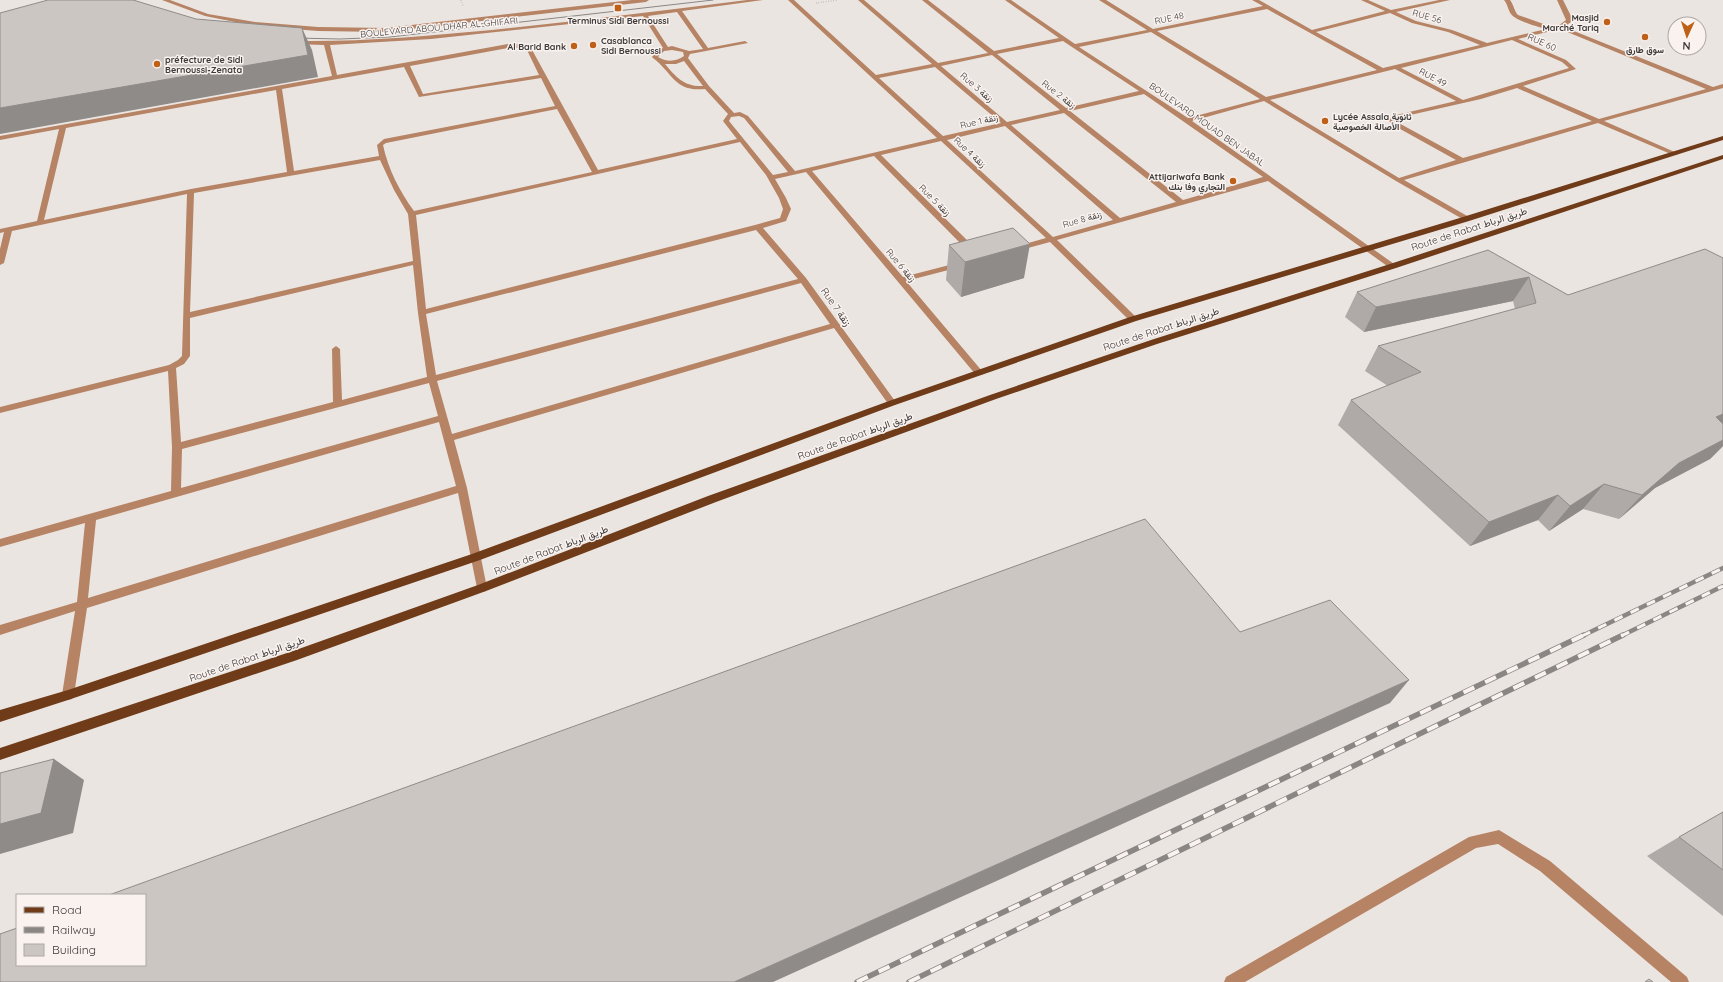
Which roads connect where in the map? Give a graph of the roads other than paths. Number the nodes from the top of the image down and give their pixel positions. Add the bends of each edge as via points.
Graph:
1 (165, 0) edge
2 (646, 0) edge
3 (760, 0) edge
4 (791, 0) edge
5 (861, 0) edge
6 (925, 0) edge
7 (1008, 0) edge
8 (1102, 0) edge
9 (1256, 0) edge
10 (1364, 0) edge
11 (1447, 0) edge
12 (1506, 0) edge
13 (1560, 0) edge
14 (1268, 7) junction
15 (678, 10) junction
16 (1388, 12) junction
17 (644, 14) junction
18 (1560, 27) junction
19 (1551, 29) junction
20 (1151, 31) junction
21 (1313, 31) junction
22 (1064, 39) junction
23 (1513, 39) junction
24 (287, 43) edge
25 (745, 43) dead end
26 (327, 44) junction
27 (1486, 45) junction
28 (1074, 46) junction
29 (666, 49) junction
30 (706, 50) junction
31 (992, 54) junction
32 (686, 56) junction
33 (660, 61) junction
34 (406, 64) junction
35 (937, 65) junction
36 (1396, 68) junction
37 (1383, 71) junction
38 (543, 76) junction
39 (876, 77) junction
40 (335, 78) junction
41 (1517, 86) junction
42 (1723, 86) edge
43 (707, 87) junction
44 (279, 88) junction
45 (1712, 89) junction
46 (1145, 92) junction
47 (1265, 99) junction
48 (1462, 102) junction
49 (559, 107) junction
50 (1065, 110) junction
51 (732, 115) junction
52 (1187, 120) junction
53 (1600, 121) junction
54 (1006, 124) junction
55 (63, 126) junction
56 (0, 138) edge
57 (1723, 138) edge
58 (942, 139) junction
59 (741, 140) junction
60 (876, 154) junction
61 (1675, 154) junction
62 (1723, 157) edge
63 (383, 158) junction
64 (1463, 161) junction
65 (808, 170) junction
66 (291, 173) junction
67 (596, 173) junction
68 (793, 173) junction
69 (771, 178) junction
70 (1269, 178) junction
71 (1398, 180) junction
72 (191, 191) junction
73 (1181, 202) junction
74 (412, 214) junction
75 (1466, 219) junction
76 (1117, 220) junction
77 (40, 222) junction
78 (758, 227) junction
79 (9, 229) junction
80 (0, 231) edge
81 (1051, 239) junction
82 (1369, 248) junction
83 (1008, 251) edge
84 (975, 253) edge
85 (417, 262) junction
86 (0, 263) edge
87 (966, 263) edge
88 (1393, 266) junction
89 (803, 280) junction
90 (901, 280) junction
91 (422, 312) junction
92 (186, 316) junction
93 (1133, 319) junction
94 (836, 326) junction
95 (336, 349) dead end
96 (172, 368) junction
97 (979, 373) junction
98 (432, 378) junction
99 (338, 403) junction
100 (892, 403) junction
101 (0, 410) edge
102 (443, 418) junction
103 (448, 438) junction
104 (177, 447) junction
105 (462, 488) junction
106 (176, 494) junction
107 (91, 518) junction
108 (0, 543) edge
109 (476, 557) junction
110 (482, 588) junction
111 (82, 605) junction
112 (0, 630) edge
113 (68, 695) junction
114 (0, 716) edge
115 (0, 754) edge
116 (1232, 982) edge
117 (1682, 982) edge

1 - 2 street, BOULEVARD ABOU DHAR AL-GHIFARI via 207,15 255,24 318,29 385,30
3 - 15 street, BOULEVARD ABOU DHAR AL-GHIFARI
4 - 39 street, Rue 4 زنقة
5 - 35 street, Rue 3 زنقة
6 - 31 street, Rue 2 زنقة
7 - 22 street, BOULEVARD MOUAD BEN JABAL
8 - 20 street
9 - 14 street
10 - 16 street, RUE 56
11 - 16 street
12 - 19 street via 1516,16
13 - 18 street via 1569,18 1569,21
14 - 20 street, RUE 48
14 - 21 street
15 - 17 street, BOULEVARD ABOU DHAR AL-GHIFARI
15 - 30 street
16 - 21 street
16 - 27 street, RUE 56
17 - 26 street, BOULEVARD ABOU DHAR AL-GHIFARI via 380,42
17 - 29 street
18 - 19 street
18 - 45 street
19 - 23 street
20 - 28 street, RUE 48
20 - 47 street
21 - 37 street
22 - 28 street, BOULEVARD MOUAD BEN JABAL
22 - 31 street
23 - 27 street
23 - 41 street, RUE 60 via 1564,61 1573,69
24 - 26 street, BOULEVARD ABOU DHAR AL-GHIFARI
25 - 30 street
26 - 40 street
27 - 36 street
28 - 46 street, BOULEVARD MOUAD BEN JABAL
29 - 32 street via 682,49
29 - 33 street via 655,55
30 - 32 street
31 - 35 street
31 - 50 street, Rue 2 زنقة
32 - 33 street via 676,62
32 - 43 street
33 - 43 street via 681,85
34 - 38 street via 508,46 521,46 529,48
34 - 38 street via 421,96
34 - 40 street
35 - 39 street
35 - 54 street, Rue 3 زنقة
36 - 37 street
36 - 48 street, RUE 49
37 - 47 street
38 - 49 street
39 - 58 street, Rue 4 زنقة
40 - 44 street
41 - 48 street
41 - 53 street
42 - 45 street
43 - 51 street
44 - 55 street
44 - 66 street
45 - 53 street
46 - 50 street, Rue 1 زنقة
46 - 52 street, BOULEVARD MOUAD BEN JABAL
47 - 52 street
47 - 71 street
48 - 64 street via 1394,117 1392,120
49 - 63 street via 384,141 380,145
49 - 67 street
50 - 54 street, Rue 1 زنقة
50 - 73 street, Rue 2 زنقة
51 - 59 street via 726,117 726,121
51 - 68 street via 740,114 746,117
52 - 70 street, BOULEVARD MOUAD BEN JABAL
53 - 61 street
53 - 64 street via 1519,142
54 - 58 street, Rue 1 زنقة
54 - 76 street, Rue 3 زنقة
55 - 56 street
55 - 77 street
57 - 61 main road, Route de Rabat طريق الرباط
58 - 60 street, Rue 1 زنقة
58 - 81 street, Rue 4 زنقة
59 - 67 street
59 - 69 street
60 - 65 street, Rue 1 زنقة
60 - 84 street, Rue 5 زنقة
61 - 75 main road, Route de Rabat طريق الرباط
62 - 88 main road, Route de Rabat طريق الرباط
63 - 66 street
63 - 74 street
64 - 71 street
65 - 68 street, Rue 1 زنقة
65 - 90 street, Rue 6 زنقة
66 - 72 street
67 - 74 street
68 - 69 street, Rue 1 زنقة
69 - 78 street via 787,209 783,219
70 - 73 street, Rue 8 زنقة
70 - 82 street, BOULEVARD MOUAD BEN JABAL
71 - 75 street
72 - 77 street
72 - 92 street
73 - 76 street, Rue 8 زنقة
74 - 85 street
75 - 82 main road, Route de Rabat طريق الرباط
76 - 81 street, Rue 8 زنقة
77 - 79 street
78 - 89 street, Rue 7 زنقة
78 - 91 street
79 - 80 street
79 - 86 street
81 - 83 street, Rue 8 زنقة
81 - 93 street, Rue 4 زنقة
82 - 88 street, BOULEVARD MOUAD BEN JABAL
82 - 93 main road, Route de Rabat طريق الرباط
85 - 91 street
85 - 92 street
87 - 90 street
88 - 110 main road, Route de Rabat طريق الرباط via 1154,342 994,397 712,499
89 - 94 street, Rue 7 زنقة
89 - 98 street
90 - 97 street, Rue 6 زنقة
91 - 98 street
92 - 96 street via 186,356
93 - 97 main road, Route de Rabat طريق الرباط
94 - 100 street, Rue 7 زنقة
94 - 103 street
95 - 99 street
96 - 101 street
96 - 104 street
97 - 100 main road, Route de Rabat طريق الرباط
98 - 99 street
98 - 102 street
99 - 104 street
100 - 109 main road, Route de Rabat طريق الرباط
102 - 103 street
102 - 106 street
103 - 105 street
104 - 106 street
105 - 109 street
105 - 111 street
106 - 107 street
107 - 108 street
107 - 111 street
109 - 110 street
109 - 113 main road, Route de Rabat طريق الرباط
110 - 115 main road, Route de Rabat طريق الرباط via 293,656
111 - 112 street
111 - 113 street
113 - 114 main road, Route de Rabat طريق الرباط
116 - 117 street via 1474,842 1499,837 1546,866

